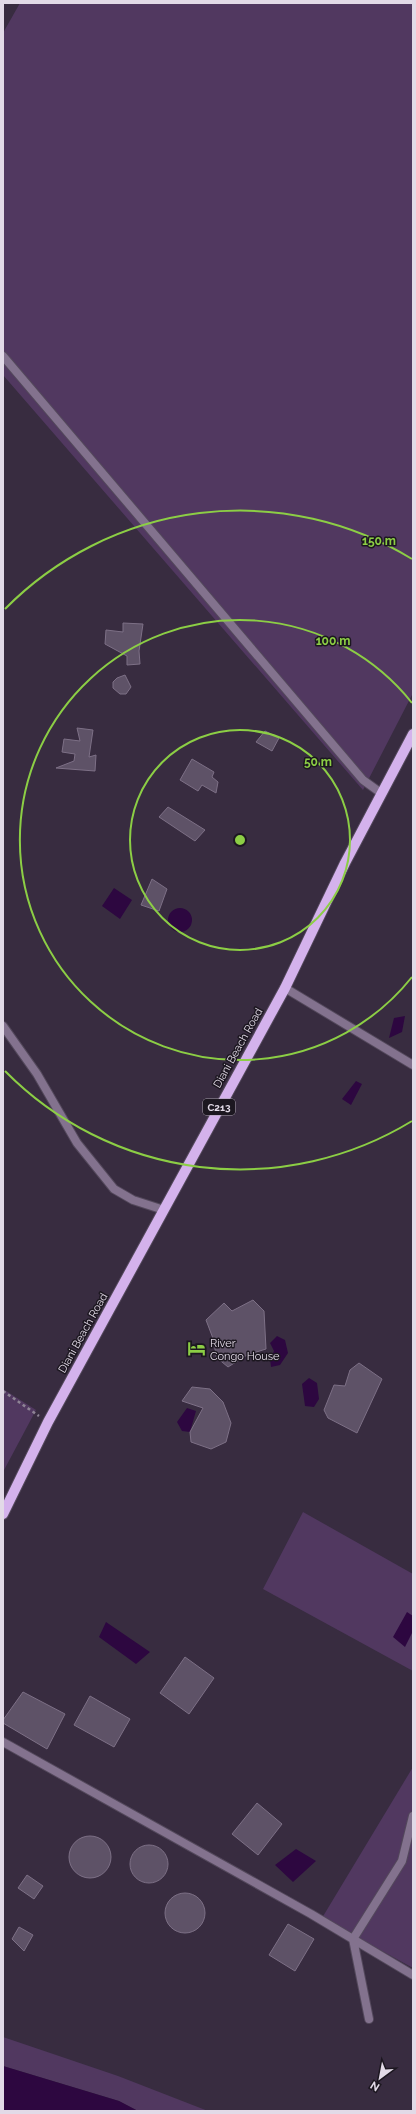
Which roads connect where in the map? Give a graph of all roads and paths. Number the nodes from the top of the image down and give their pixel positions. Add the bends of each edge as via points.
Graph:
1 (3, 356) edge
2 (413, 734) edge
3 (381, 794) junction
4 (285, 988) junction
5 (3, 1026) edge
6 (413, 1065) edge
7 (164, 1210) junction
8 (3, 1391) edge
9 (48, 1422) junction
10 (3, 1514) edge
11 (3, 1742) edge
12 (413, 1816) edge
13 (353, 1939) junction
14 (413, 1975) edge
15 (369, 2019) dead end

1 - 3 street via 358,774
2 - 3 main road, Diani Beach Road / C213
3 - 4 main road, Diani Beach Road / C213
4 - 6 street
4 - 7 main road, Diani Beach Road / C213
5 - 7 street via 38,1074 77,1143 114,1189 133,1200
7 - 9 main road, Diani Beach Road / C213
8 - 9 path
9 - 10 main road, Diani Beach Road / C213
11 - 13 street
12 - 13 street via 402,1860
13 - 14 street
13 - 15 street

